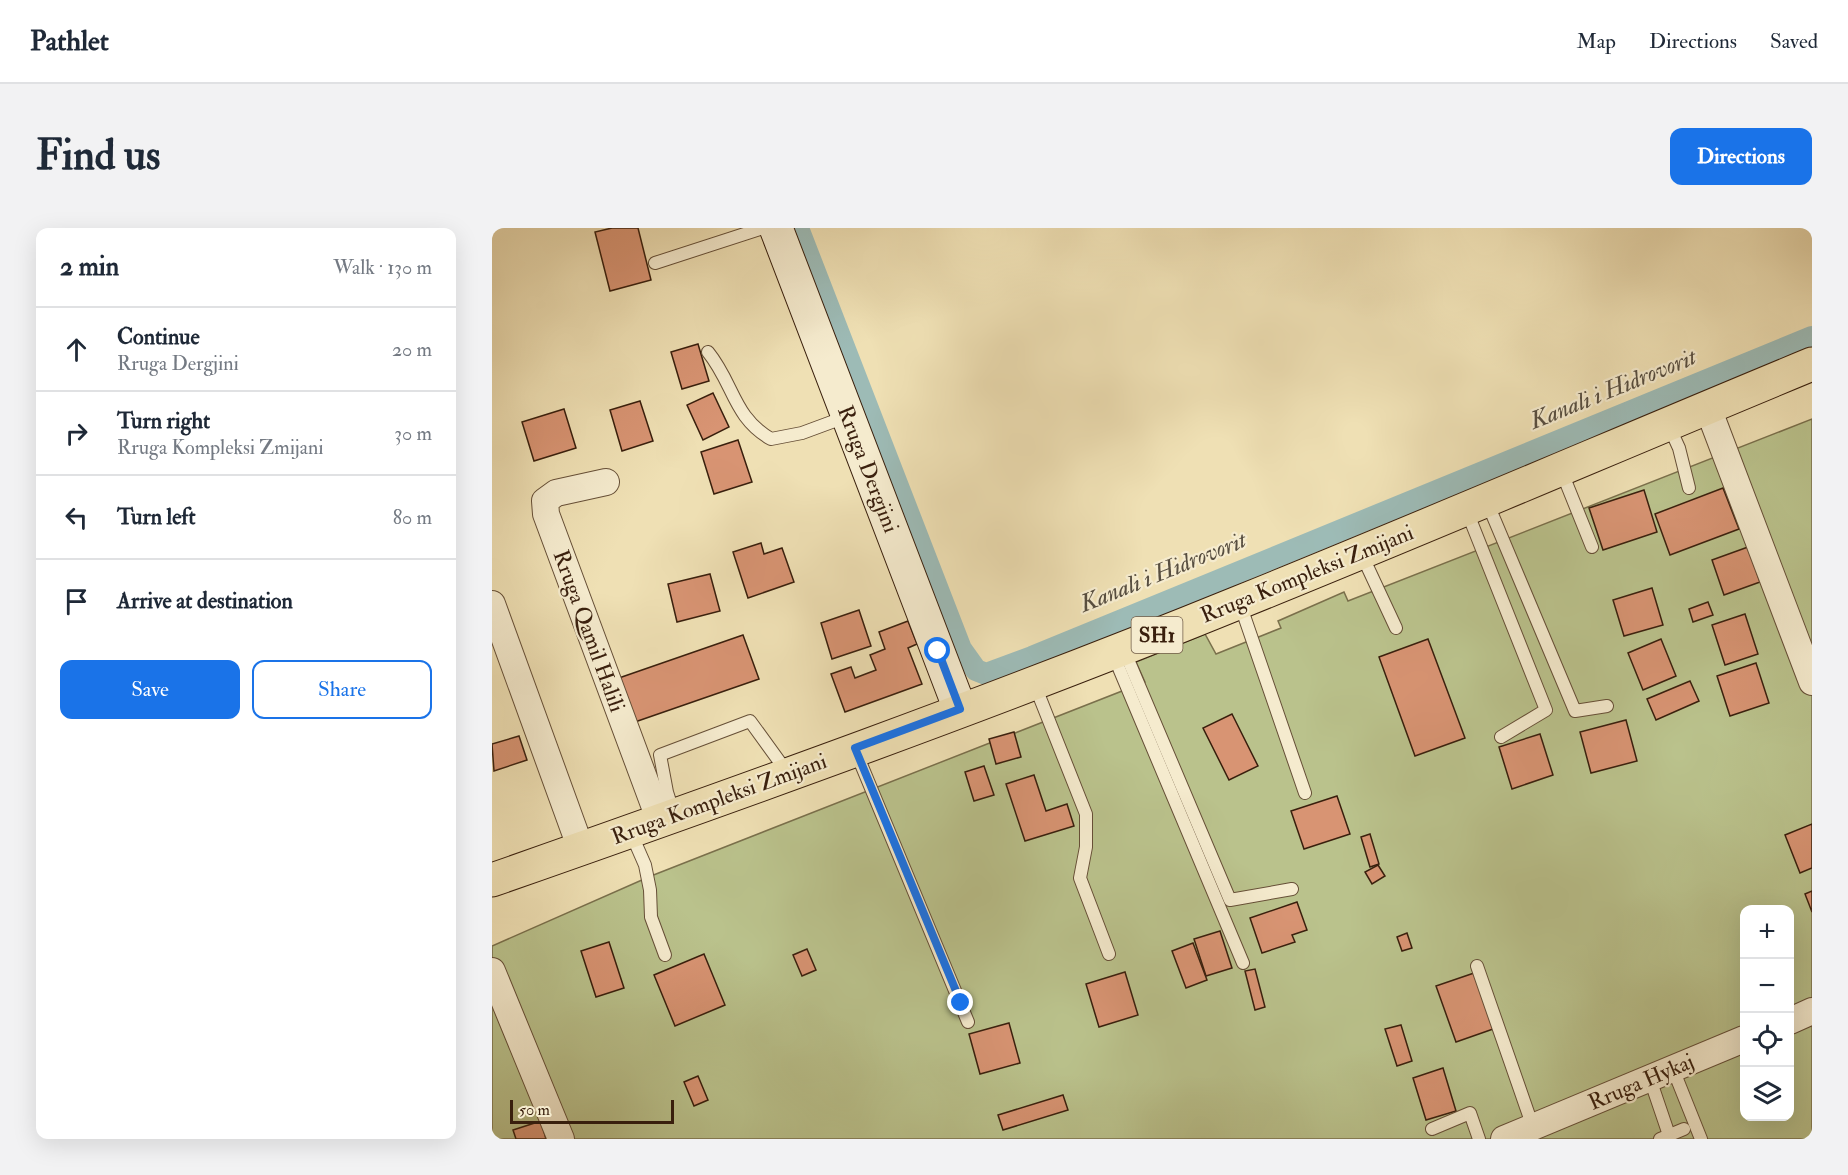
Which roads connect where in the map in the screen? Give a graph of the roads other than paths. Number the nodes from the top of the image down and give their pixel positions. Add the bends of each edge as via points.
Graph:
1 (763, 228) edge
2 (776, 228) edge
3 (655, 263) dead end
4 (708, 352) dead end
5 (1812, 364) edge
6 (1708, 408) junction
7 (848, 416) junction
8 (1668, 424) junction
9 (1561, 469) junction
10 (606, 482) dead end
11 (1689, 488) dead end
12 (1476, 505) junction
13 (1592, 547) dead end
14 (1360, 552) junction
15 (492, 603) edge
16 (1239, 603) junction
17 (1396, 628) dead end
18 (1118, 650) junction
19 (1034, 682) junction
20 (1812, 682) edge
21 (1607, 706) dead end
22 (960, 709) junction
23 (1501, 737) dead end
24 (855, 748) junction
25 (788, 773) junction
26 (1305, 793) dead end
27 (655, 822) junction
28 (581, 849) junction
29 (492, 880) edge
30 (1292, 889) dead end
31 (1109, 954) dead end
32 (665, 955) dead end
33 (1243, 963) dead end
34 (1477, 966) dead end
35 (492, 971) edge
36 (1812, 1011) edge
37 (1794, 1019) edge
38 (968, 1022) dead end
39 (1740, 1041) edge
40 (1673, 1069) junction
41 (1650, 1079) junction
42 (1432, 1129) dead end
43 (1684, 1129) dead end
44 (1521, 1134) edge
45 (1664, 1137) edge
46 (561, 1139) edge
47 (1479, 1139) edge
48 (1701, 1139) edge

1 - 3 lane
2 - 7 street, Rruga Dergjini
4 - 7 lane via 723,370 739,409 754,429 771,439 802,433
5 - 6 main road, Rruga Kompleksi Zmijani / SH1
6 - 8 main road, Rruga Kompleksi Zmijani / SH1
6 - 20 street
7 - 22 street, Rruga Dergjini
8 - 9 main road, Rruga Kompleksi Zmijani / SH1
8 - 11 lane
9 - 12 main road, Rruga Kompleksi Zmijani / SH1
9 - 13 lane
10 - 27 street, Rruga Qamil Halili via 556,493 545,501 546,514
12 - 14 main road, Rruga Kompleksi Zmijani / SH1
12 - 21 lane via 1575,711
12 - 23 lane via 1546,710
14 - 16 main road, Rruga Kompleksi Zmijani / SH1
14 - 17 lane
15 - 28 street
16 - 18 main road, Rruga Kompleksi Zmijani / SH1
16 - 26 lane
18 - 19 main road, Rruga Kompleksi Zmijani / SH1
18 - 30 lane via 1230,900
18 - 33 lane
19 - 22 main road, Rruga Kompleksi Zmijani / SH1
19 - 31 lane via 1086,814 1086,847 1080,878
22 - 24 main road, Rruga Kompleksi Zmijani / SH1
24 - 25 main road, Rruga Kompleksi Zmijani / SH1
24 - 38 lane
25 - 27 main road, Rruga Kompleksi Zmijani / SH1
25 - 27 lane via 750,721 660,755 667,792
27 - 28 main road, Rruga Kompleksi Zmijani / SH1
27 - 32 lane via 645,866 651,917
28 - 29 main road, Rruga Kompleksi Zmijani / SH1
34 - 44 lane
35 - 46 street
36 - 37 street
39 - 40 street, Rruga Hykaj
40 - 41 street, Rruga Hykaj
40 - 48 lane
41 - 44 street, Rruga Hykaj
41 - 45 lane
42 - 47 lane via 1470,1113
43 - 45 lane

